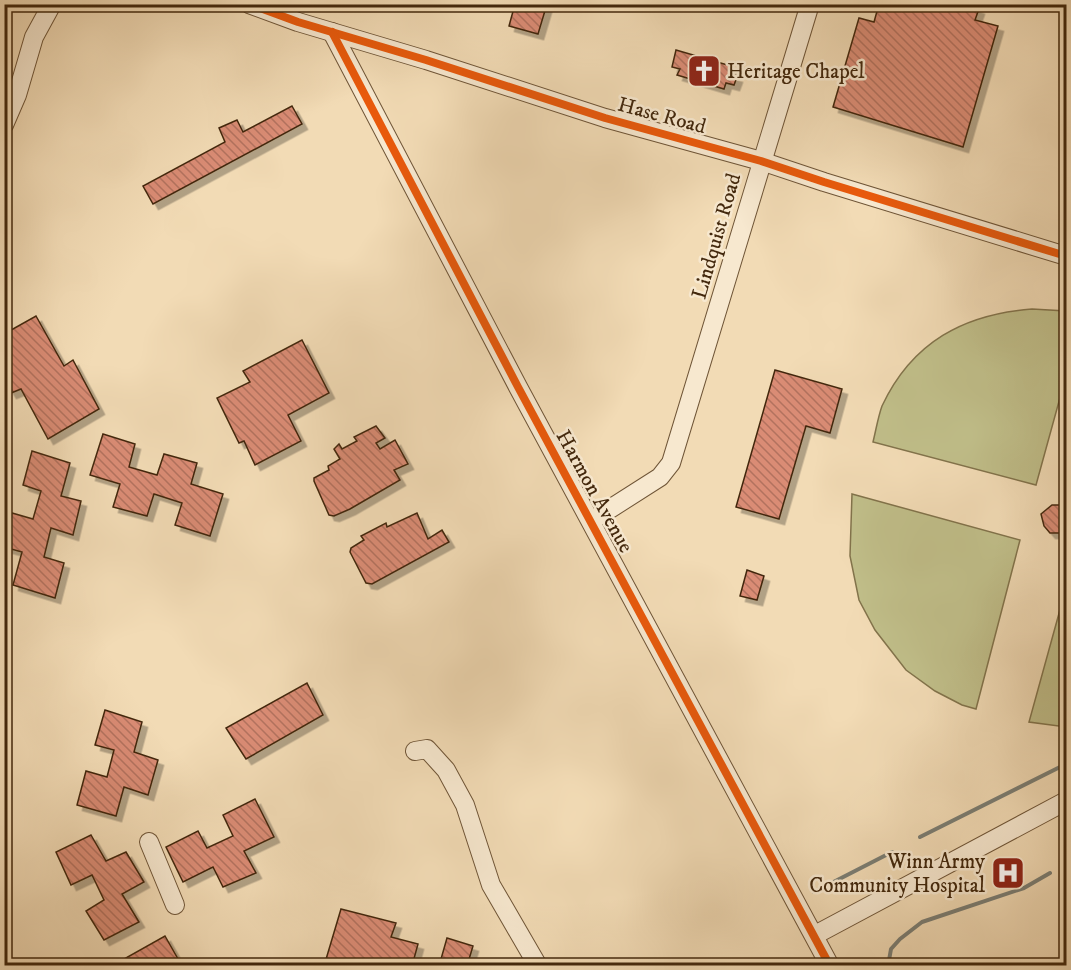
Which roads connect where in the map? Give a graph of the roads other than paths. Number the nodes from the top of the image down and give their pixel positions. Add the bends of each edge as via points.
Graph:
1 (37, 4) edge
2 (52, 4) edge
3 (249, 4) edge
4 (810, 4) edge
5 (332, 32) junction
6 (34, 37) junction
7 (4, 125) edge
8 (761, 161) junction
9 (1066, 256) edge
10 (591, 521) junction
11 (415, 751) dead end
12 (1066, 801) edge
13 (149, 842) dead end
14 (175, 905) dead end
15 (814, 935) junction
16 (538, 966) edge
17 (830, 966) edge

1 - 6 street
2 - 6 street
3 - 5 street, Hase Road
4 - 8 street, Lindquist Road
5 - 8 street, Hase Road via 604,118
5 - 10 street, Harmon Avenue
6 - 7 street
8 - 9 street, Hase Road
8 - 10 street, Lindquist Road via 671,463 660,477
10 - 15 street, Harmon Avenue
11 - 16 street via 428,749 446,770 465,805 491,885
12 - 15 street
13 - 14 street
15 - 17 street, Harmon Avenue

